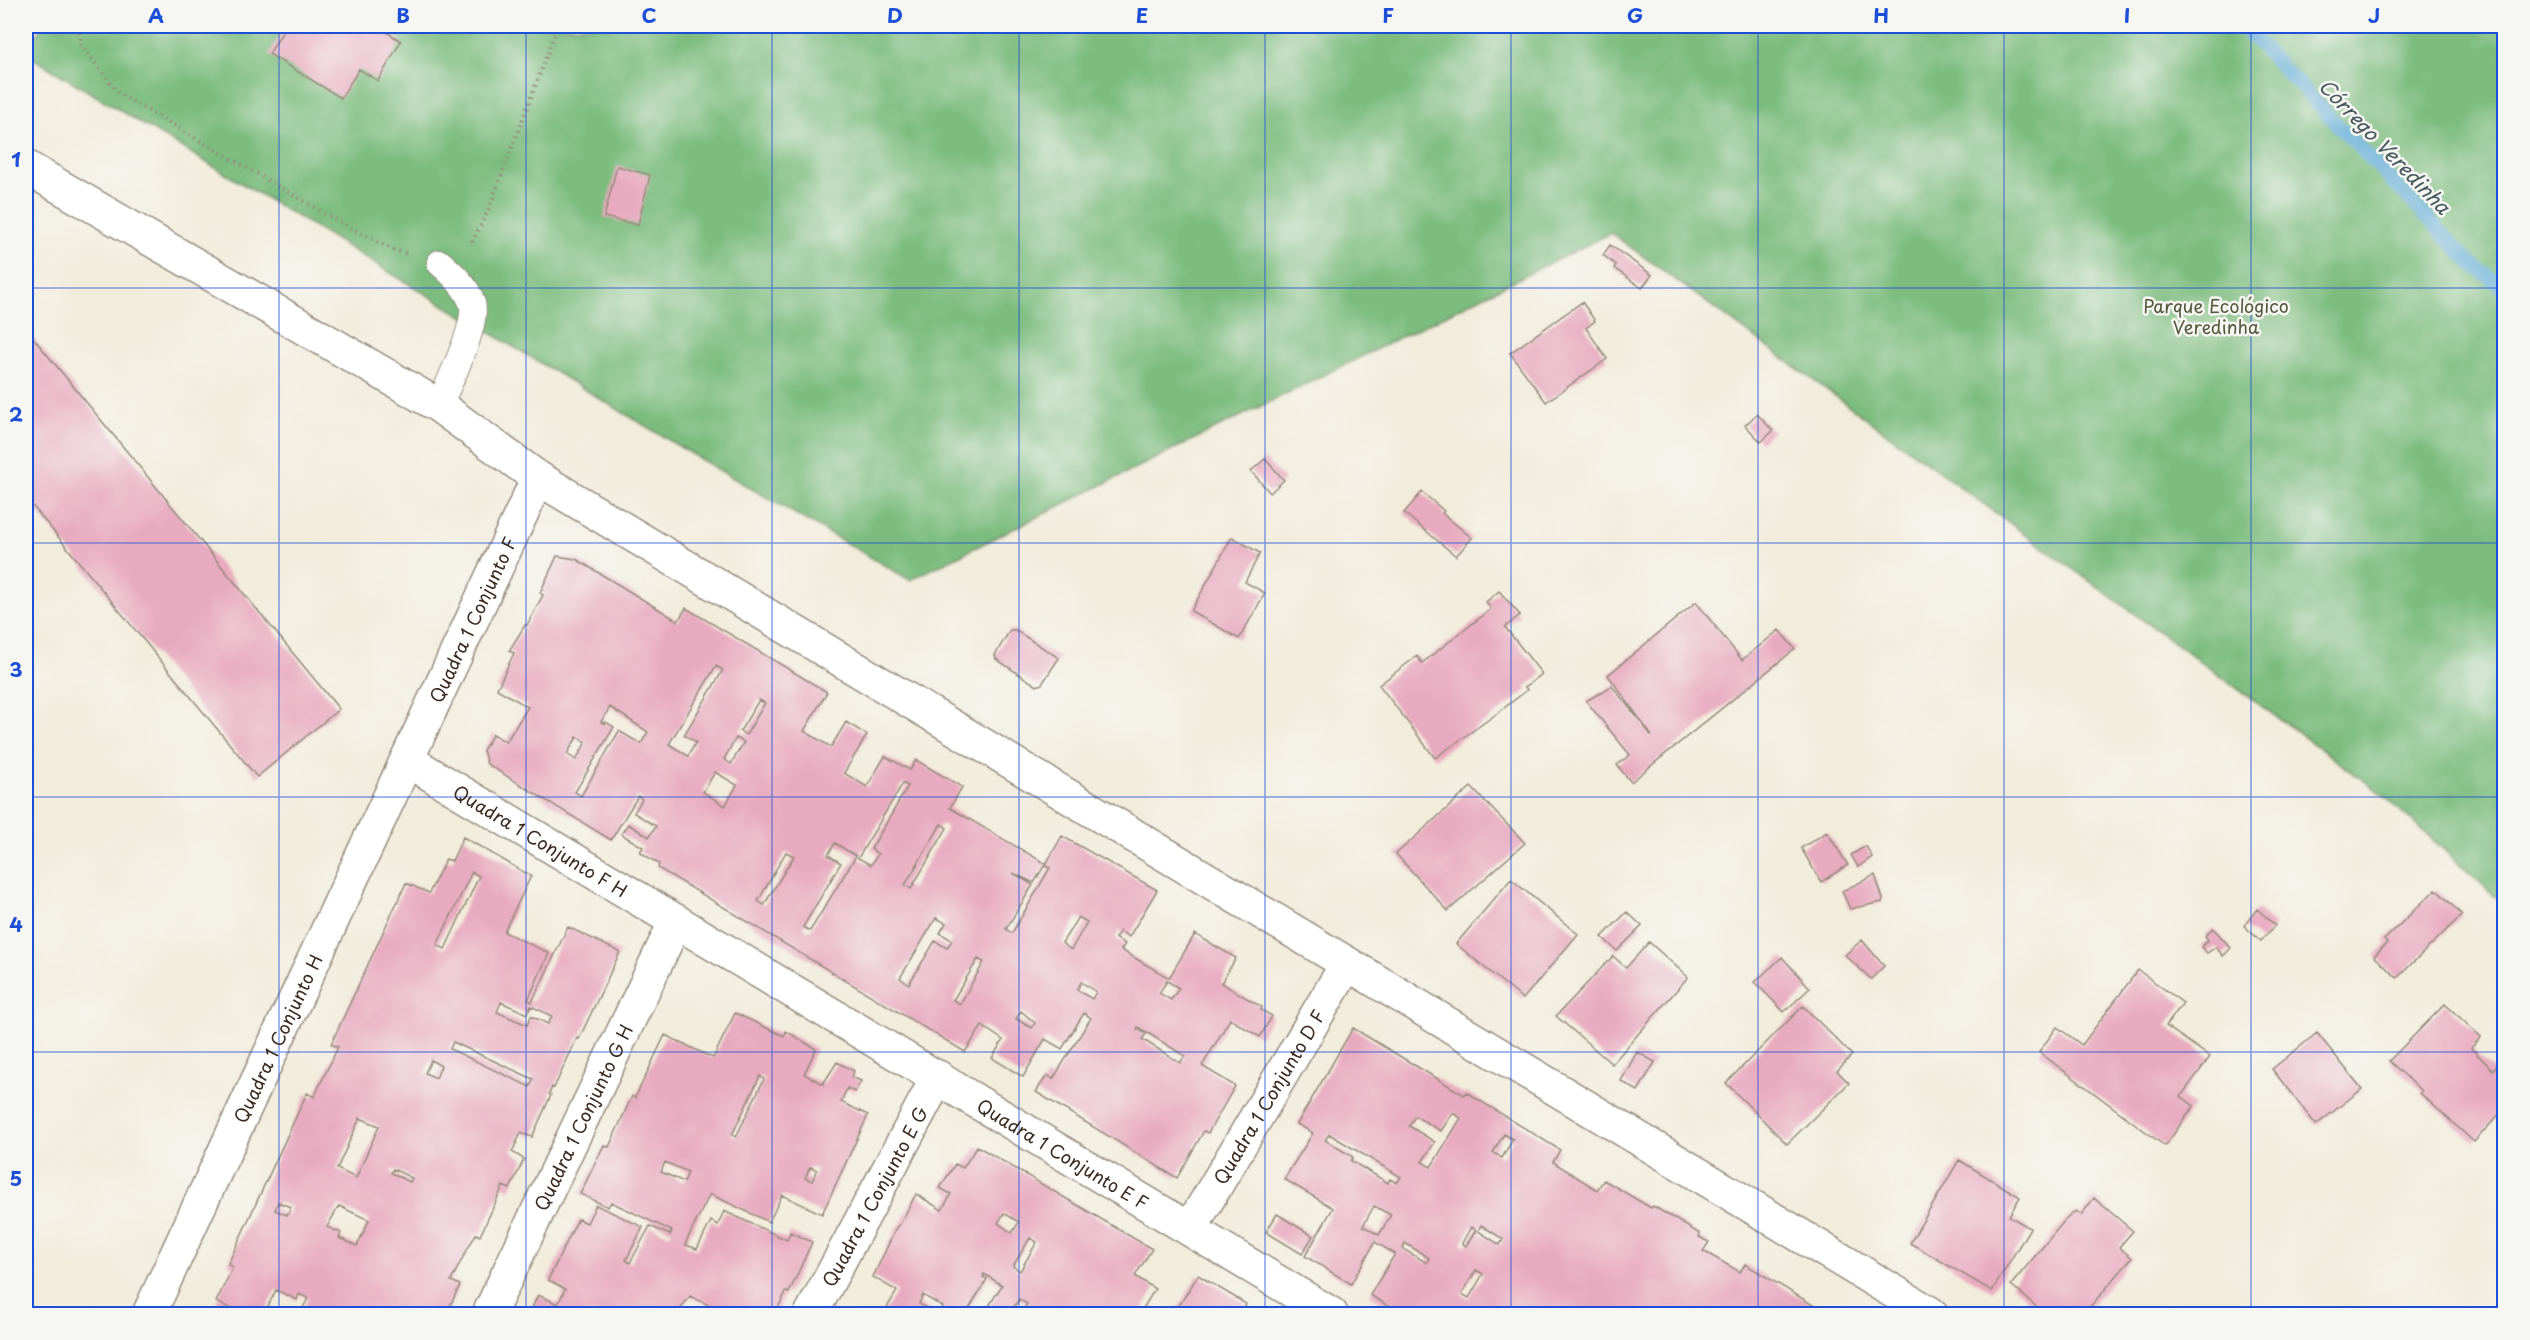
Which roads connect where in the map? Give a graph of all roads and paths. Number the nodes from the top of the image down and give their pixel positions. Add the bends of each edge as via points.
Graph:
1 (79, 26) edge
2 (558, 26) edge
3 (26, 167) edge
4 (440, 263) junction
5 (439, 406) junction
6 (538, 478) junction
7 (407, 760) junction
8 (676, 921) junction
9 (1347, 964) junction
10 (938, 1077) junction
11 (1190, 1229) junction
12 (148, 1314) edge
13 (489, 1314) edge
14 (811, 1314) edge
15 (1331, 1314) edge
16 (1931, 1314) edge

1 - 4 path via 81,45 118,93 343,224 394,250
2 - 4 path via 488,211 471,243
3 - 5 street
4 - 5 lane via 455,276 473,306 471,329
5 - 6 street
6 - 7 street, Quadra 1 Conjunto F
6 - 9 street
7 - 8 street, Quadra 1 Conjunto F H
7 - 12 street, Quadra 1 Conjunto H
8 - 10 street, Quadra 1 Conjunto F H
8 - 13 street, Quadra 1 Conjunto G H
9 - 11 street, Quadra 1 Conjunto D F
9 - 16 street
10 - 11 street, Quadra 1 Conjunto E F
10 - 14 street, Quadra 1 Conjunto E G
11 - 15 street, Quadra 1 Conjunto E F

